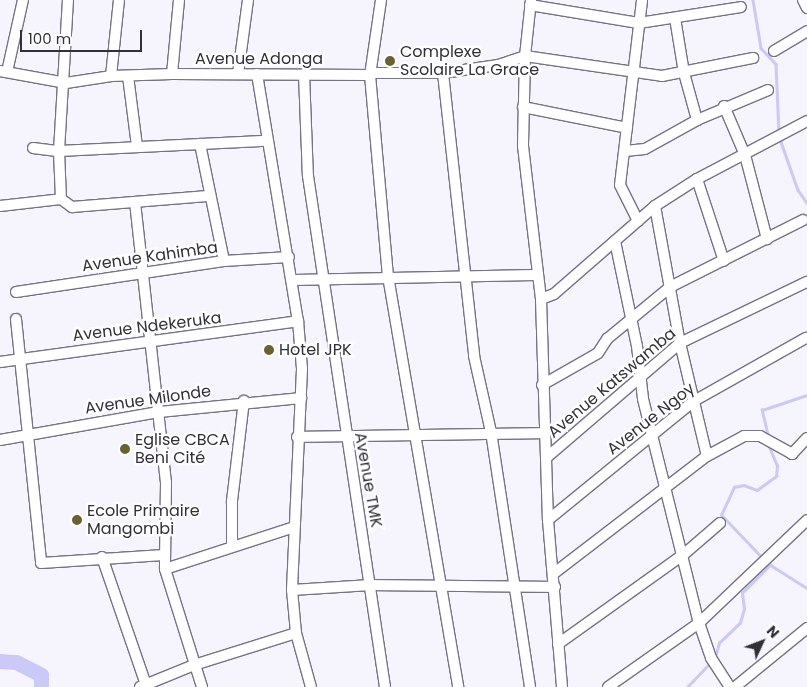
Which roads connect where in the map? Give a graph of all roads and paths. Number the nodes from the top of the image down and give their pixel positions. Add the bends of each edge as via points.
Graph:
1 (23, 0) edge
2 (68, 0) edge
3 (120, 0) edge
4 (179, 0) edge
5 (248, 0) edge
6 (382, 0) edge
7 (642, 0) edge
8 (803, 0) edge
9 (530, 3) edge
10 (742, 7) dead end
11 (807, 8) edge
12 (675, 18) junction
13 (639, 22) junction
14 (807, 31) edge
15 (774, 51) dead end
16 (524, 56) junction
17 (753, 58) dead end
18 (4, 72) edge
19 (634, 73) junction
20 (684, 73) junction
21 (172, 74) junction
22 (238, 74) junction
23 (257, 74) junction
24 (304, 74) junction
25 (370, 74) junction
26 (443, 74) junction
27 (111, 76) junction
28 (128, 76) junction
29 (66, 82) junction
30 (768, 90) dead end
31 (724, 106) junction
32 (523, 107) junction
33 (696, 120) junction
34 (807, 121) edge
35 (627, 128) junction
36 (267, 141) junction
37 (200, 144) junction
38 (137, 146) junction
39 (33, 148) dead end
40 (60, 151) junction
41 (625, 151) junction
42 (745, 155) junction
43 (697, 179) junction
44 (208, 196) junction
45 (62, 199) junction
46 (135, 202) junction
47 (0, 206) edge
48 (655, 206) junction
49 (803, 220) dead end
50 (638, 221) junction
51 (767, 239) junction
52 (616, 241) junction
53 (289, 257) junction
54 (724, 261) junction
55 (224, 262) junction
56 (143, 273) junction
57 (538, 275) junction
58 (388, 276) junction
59 (463, 278) junction
60 (322, 279) junction
61 (294, 280) junction
62 (807, 282) edge
63 (670, 287) junction
64 (16, 292) dead end
65 (541, 300) junction
66 (16, 319) dead end
67 (298, 321) junction
68 (629, 321) junction
69 (806, 338) edge
70 (150, 340) junction
71 (680, 343) junction
72 (20, 359) junction
73 (0, 362) edge
74 (641, 376) junction
75 (542, 386) junction
76 (301, 398) junction
77 (244, 401) junction
78 (694, 401) junction
79 (158, 412) junction
80 (491, 432) junction
81 (415, 433) junction
82 (545, 433) junction
83 (26, 434) junction
84 (345, 435) junction
85 (652, 435) junction
86 (297, 437) junction
87 (807, 438) edge
88 (0, 440) edge
89 (707, 456) junction
90 (546, 458) junction
91 (666, 489) junction
92 (548, 520) junction
93 (807, 520) edge
94 (720, 523) dead end
95 (294, 527) junction
96 (232, 546) junction
97 (164, 555) junction
98 (683, 555) junction
99 (102, 557) junction
100 (165, 569) junction
101 (553, 574) junction
102 (371, 585) junction
103 (514, 587) junction
104 (554, 587) junction
105 (441, 588) junction
106 (292, 590) junction
107 (699, 623) junction
108 (807, 628) edge
109 (296, 633) junction
110 (558, 644) junction
111 (194, 664) junction
112 (143, 686) edge
113 (202, 687) edge
114 (311, 687) edge
115 (385, 687) edge
116 (458, 687) edge
117 (530, 687) edge
118 (562, 687) edge
119 (608, 687) edge
120 (730, 687) edge
121 (735, 687) edge

1 - 18 street
2 - 29 street
3 - 27 street
4 - 21 street
5 - 22 street
6 - 25 street
7 - 13 street
8 - 11 street
9 - 13 street
9 - 16 street
10 - 12 street
12 - 13 street
12 - 20 street
13 - 19 street
14 - 15 street
16 - 19 street
16 - 26 street, Avenue Adonga via 498,65
16 - 32 street
17 - 20 street
18 - 29 street, Avenue Adonga
19 - 20 street
19 - 35 street
20 - 33 street
21 - 22 street, Avenue Adonga
21 - 28 street, Avenue Adonga
22 - 23 street, Avenue Adonga
23 - 24 street, Avenue Adonga
23 - 36 street
24 - 25 street, Avenue Adonga
24 - 60 street, Avenue TMK via 308,176
25 - 26 street, Avenue Adonga
25 - 58 street
26 - 59 street
27 - 28 street, Avenue Adonga
27 - 29 street, Avenue Adonga
28 - 38 street
29 - 40 street
30 - 31 street
31 - 33 street
31 - 42 street
32 - 35 street
32 - 57 street via 522,146
33 - 41 street via 646,149
34 - 42 street
35 - 41 street
36 - 37 street
36 - 53 street
37 - 38 street
37 - 44 street
38 - 40 street
39 - 40 street
40 - 45 street
41 - 50 street via 620,184
42 - 43 street
42 - 51 street
43 - 48 street
43 - 54 street
44 - 46 street
44 - 55 street
45 - 46 street via 72,207
45 - 47 street
46 - 56 street
48 - 50 street
48 - 63 street
49 - 51 street
50 - 52 street
51 - 54 street
52 - 65 street via 554,294
52 - 68 street
53 - 55 street, Avenue Kahimba
53 - 61 street
54 - 63 street
55 - 56 street, Avenue Kahimba
56 - 64 street, Avenue Kahimba
56 - 70 street
57 - 59 street
57 - 65 street
58 - 59 street
58 - 60 street
58 - 81 street
59 - 80 street via 474,356
60 - 61 street
60 - 84 street, Avenue TMK
61 - 67 street
62 - 71 street, Avenue Katswamba
63 - 68 street
63 - 71 street
65 - 75 street
66 - 72 street
67 - 70 street, Avenue Ndekeruka via 221,334
67 - 76 street
68 - 74 street
68 - 75 street via 607,339 598,353
69 - 78 street, Avenue Ngoy
70 - 72 street, Avenue Ndekeruka
70 - 79 street
71 - 74 street, Avenue Katswamba
71 - 78 street
72 - 73 street, Avenue Ndekeruka
72 - 83 street
74 - 85 street
74 - 90 street, Avenue Katswamba
75 - 82 street
76 - 77 street, Avenue Milonde
76 - 86 street
77 - 79 street, Avenue Milonde
77 - 96 street via 232,502
78 - 85 street, Avenue Ngoy
78 - 89 street
79 - 83 street, Avenue Milonde
79 - 97 street via 166,482
80 - 81 street, Avenue Katswamba
80 - 82 street, Avenue Katswamba
80 - 103 street
81 - 84 street
81 - 105 street
82 - 90 street
83 - 88 street, Avenue Milonde
83 - 99 street via 41,563
84 - 86 street
84 - 102 street, Avenue TMK
85 - 91 street
85 - 92 street, Avenue Ngoy
86 - 95 street
87 - 89 street via 792,454 760,436 744,436
89 - 91 street
90 - 92 street
91 - 98 street
91 - 101 street
92 - 101 street
93 - 107 street via 782,540 764,563
94 - 98 street
95 - 96 street
95 - 106 street
96 - 100 street
97 - 99 street
97 - 100 street
98 - 107 street
98 - 110 street
99 - 112 street
100 - 111 street
101 - 104 street
102 - 105 street
102 - 106 street
102 - 115 street, Avenue TMK
103 - 104 street
103 - 105 street
103 - 117 street
104 - 110 street
105 - 116 street
106 - 109 street
107 - 119 street
107 - 120 street via 712,660
108 - 121 street
109 - 111 street
109 - 114 street
110 - 118 street
111 - 112 street
111 - 113 street

